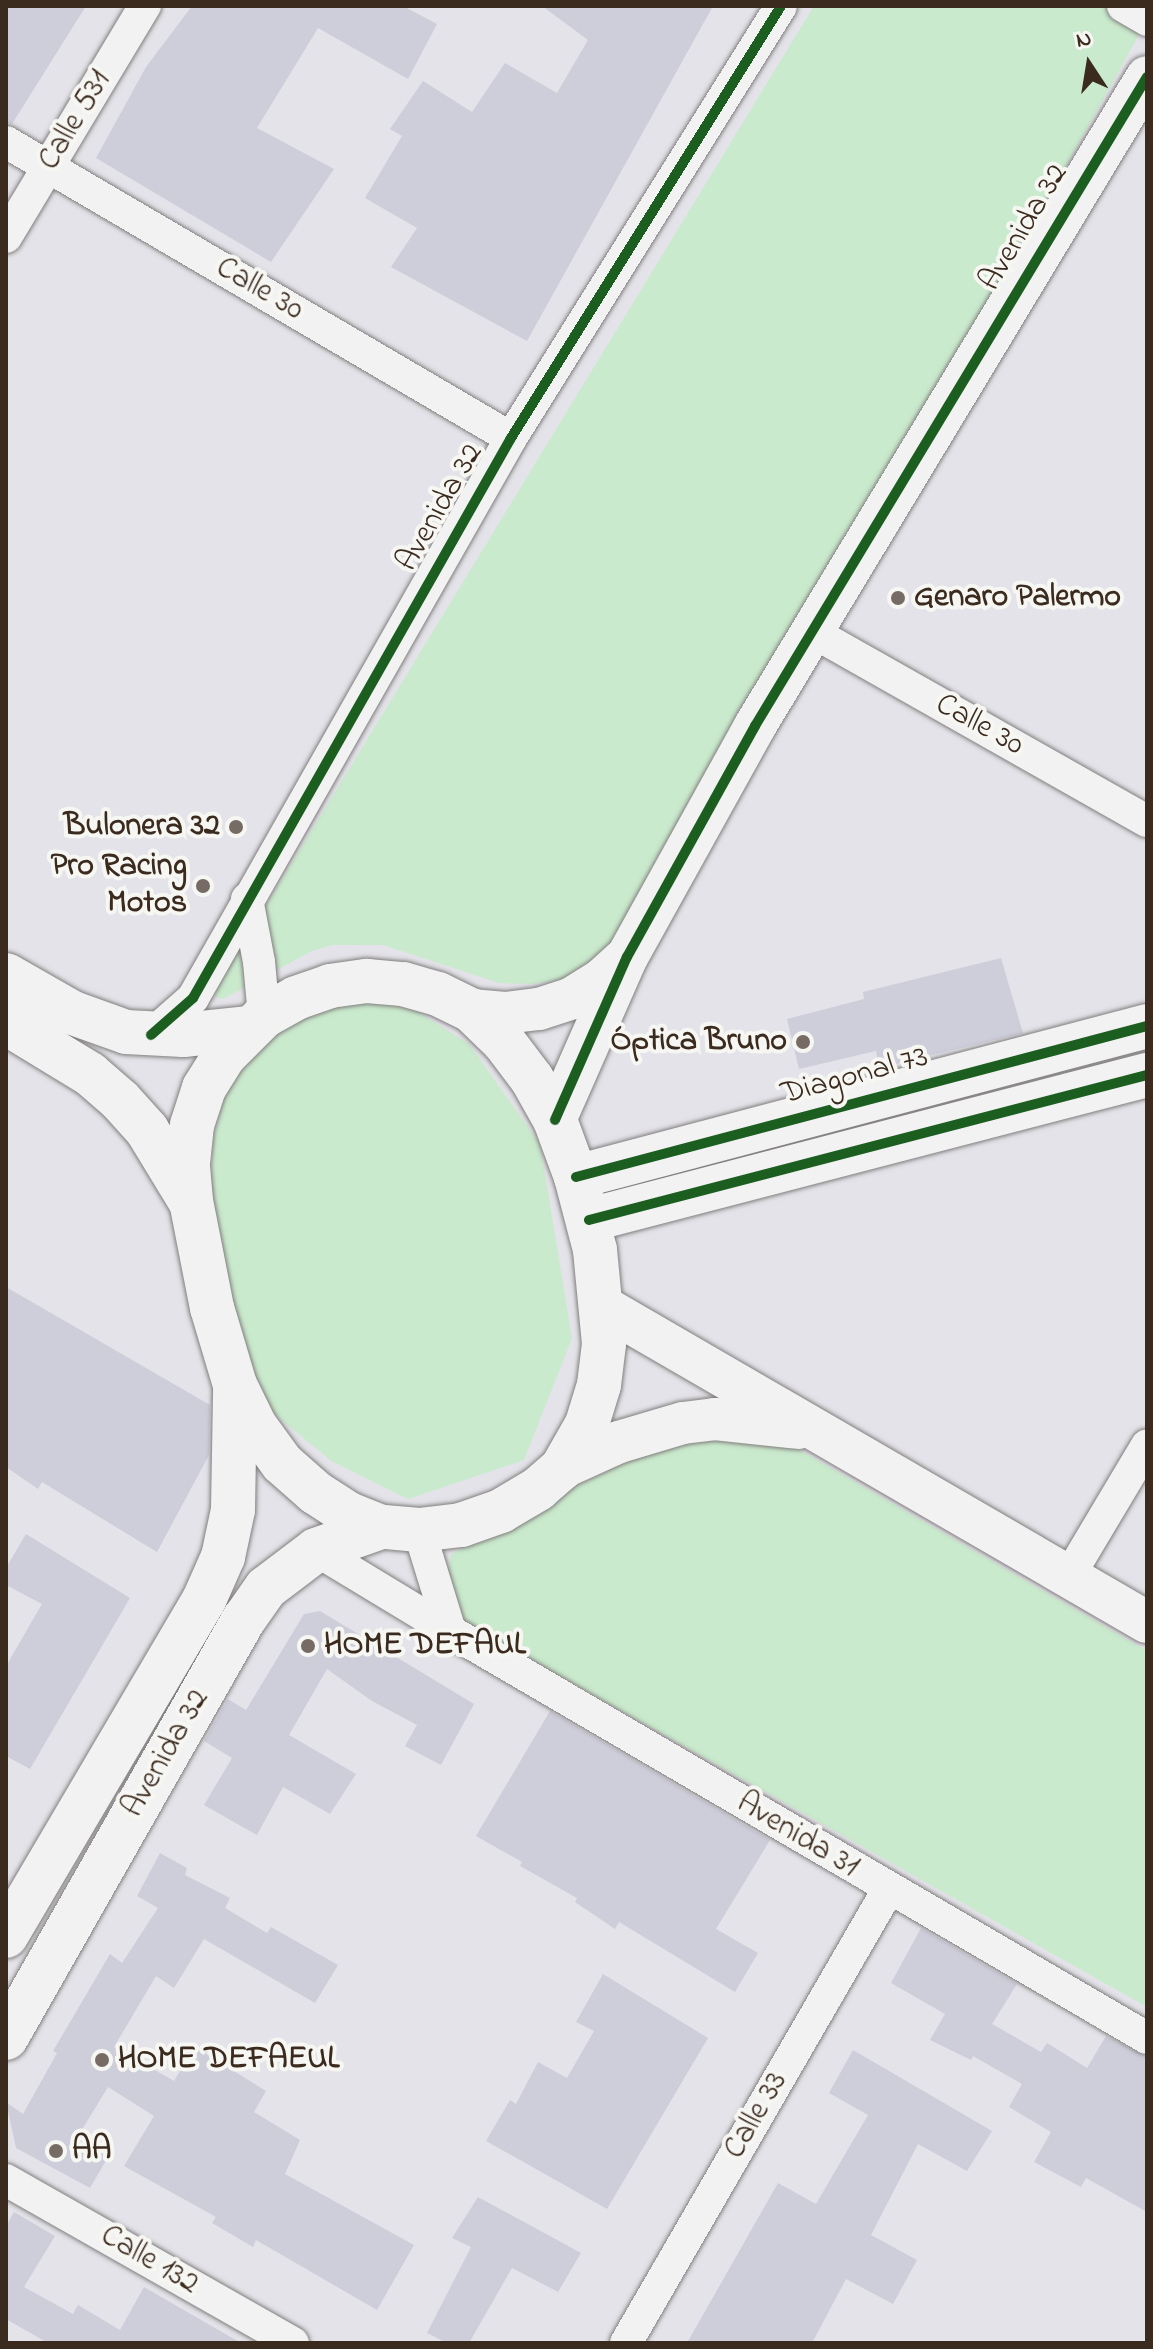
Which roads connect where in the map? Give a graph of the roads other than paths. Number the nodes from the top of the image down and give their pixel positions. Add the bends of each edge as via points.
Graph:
1 (145, 6) edge
2 (781, 6) edge
3 (1123, 6) edge
4 (1147, 20) edge
5 (1147, 77) edge
6 (6, 142) edge
7 (49, 167) junction
8 (6, 237) edge
9 (511, 438) junction
10 (811, 631) junction
11 (1147, 821) edge
12 (247, 899) junction
13 (627, 957) junction
14 (6, 975) edge
15 (471, 1010) junction
16 (257, 1022) junction
17 (6, 1023) edge
18 (1147, 1026) edge
19 (151, 1035) junction
20 (1147, 1075) edge
21 (555, 1120) junction
22 (576, 1177) junction
23 (191, 1201) junction
24 (589, 1220) junction
25 (602, 1306) junction
26 (235, 1385) junction
27 (820, 1432) junction
28 (1147, 1445) edge
29 (562, 1468) junction
30 (400, 1529) junction
31 (316, 1550) junction
32 (1069, 1576) junction
33 (1147, 1622) edge
34 (450, 1631) junction
35 (888, 1890) junction
36 (6, 1936) edge
37 (6, 2038) edge
38 (1147, 2038) edge
39 (6, 2180) edge
40 (293, 2343) edge
41 (626, 2343) edge

1 - 7 street, Calle 531
2 - 9 street, Avenida 32
3 - 4 street
5 - 10 street, Avenida 32
6 - 7 street, Calle 30
7 - 8 street, Calle 531
7 - 9 street, Calle 30
9 - 12 street, Avenida 32
10 - 11 street, Calle 30
10 - 13 street, Avenida 32
12 - 16 street via 259,962
12 - 19 street, Avenida 32 via 193,998
13 - 15 street, Avenida 32 via 572,998 528,1010
13 - 21 street, Avenida 32
14 - 19 main road via 101,1025
15 - 16 main road via 403,984 367,981 319,990
15 - 21 main road via 504,1042
16 - 19 main road
16 - 23 main road via 224,1056 204,1088 189,1150
17 - 23 main road via 90,1074 120,1100 147,1130
18 - 22 main road, Diagonal 73
20 - 24 main road
21 - 22 main road
22 - 24 main road
23 - 26 main road via 212,1308
24 - 25 main road
25 - 27 street
25 - 29 main road via 599,1385 587,1424
26 - 30 main road via 255,1426 282,1463 316,1493 347,1513
26 - 36 main road, Avenida 32 via 233,1510 223,1557 204,1600
27 - 29 street via 756,1421 683,1423 619,1442
27 - 32 street
28 - 32 street
29 - 30 main road, Avenida 32 via 501,1511 461,1525
30 - 31 main road, Avenida 32
30 - 34 street
31 - 34 street, Avenida 31
31 - 37 main road, Avenida 32 via 266,1588 245,1618
32 - 33 street
34 - 35 street, Avenida 31
35 - 38 street, Avenida 31
35 - 41 street, Calle 33
39 - 40 street, Calle 132

